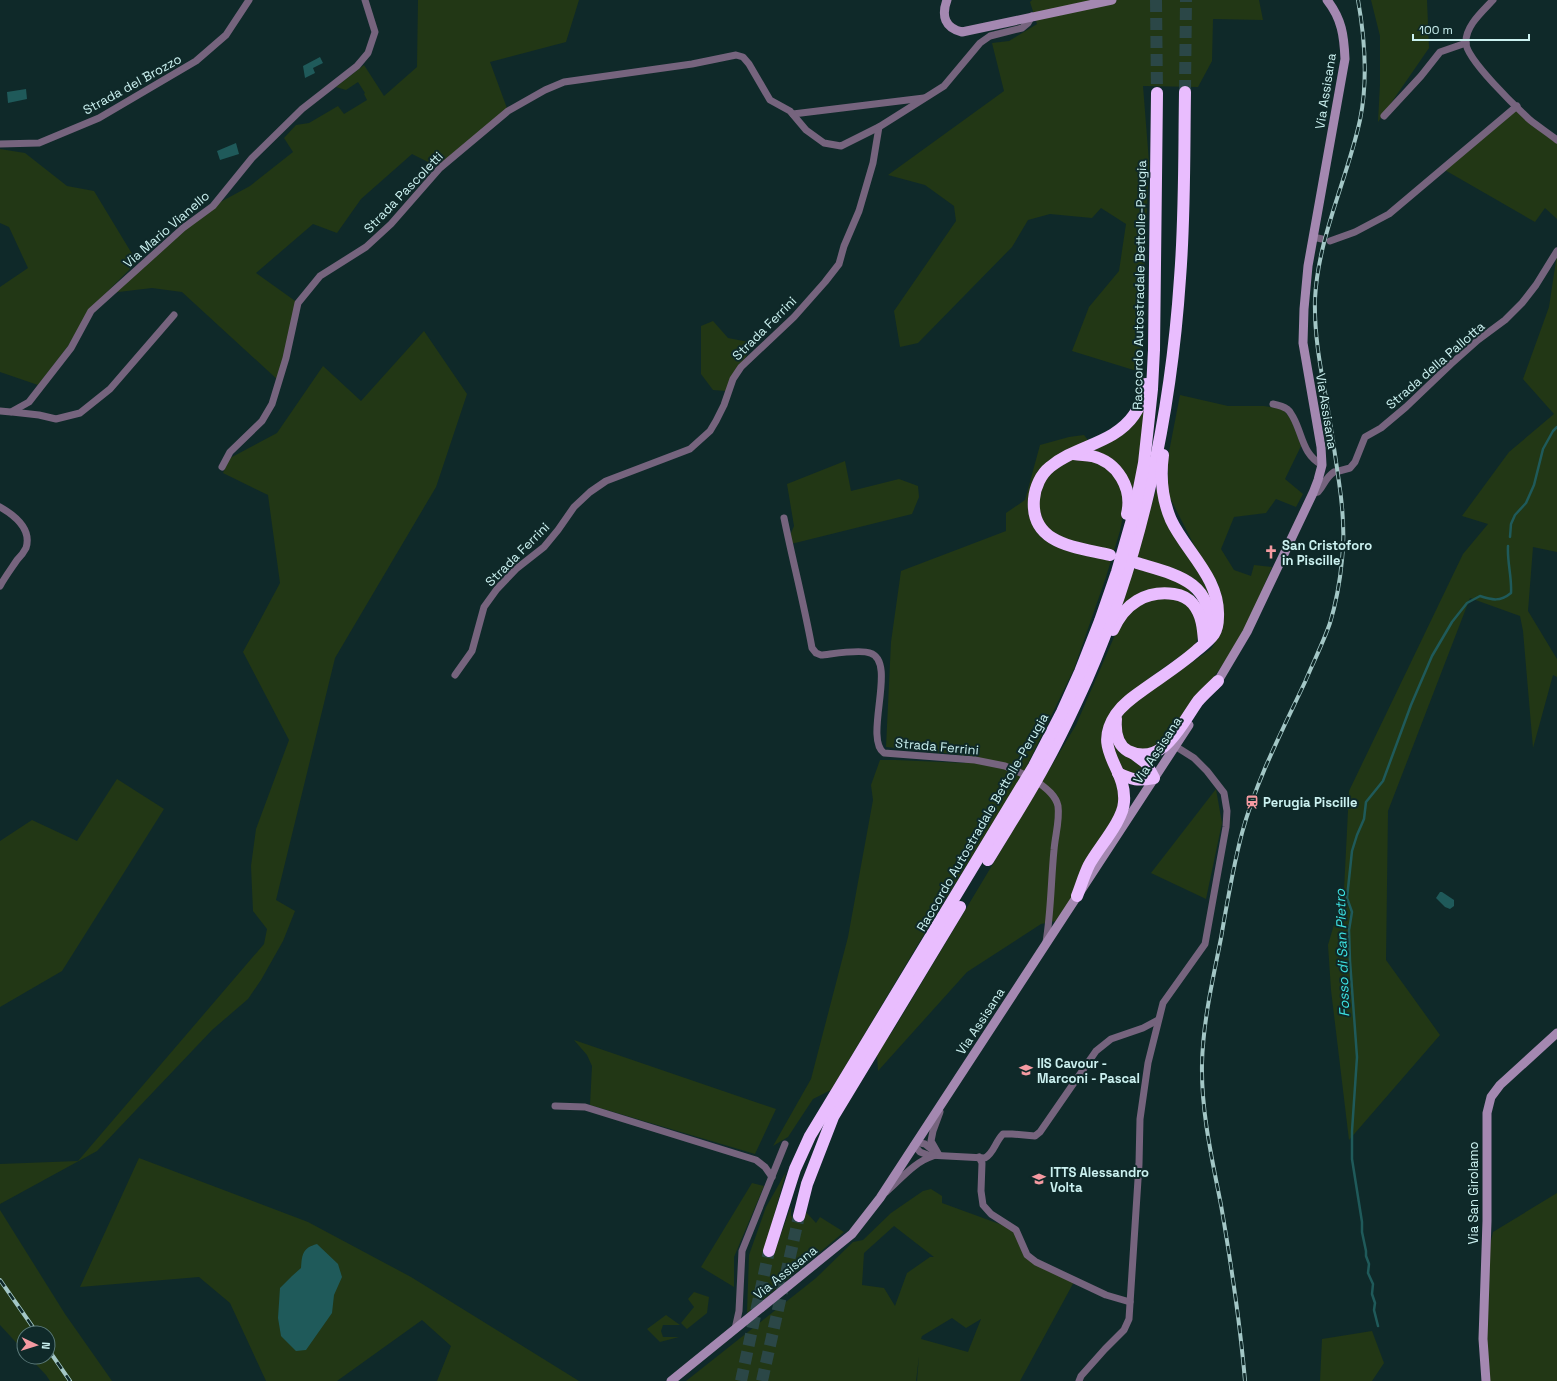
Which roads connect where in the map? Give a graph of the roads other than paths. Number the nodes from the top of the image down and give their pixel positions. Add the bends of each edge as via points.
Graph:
1 (249, 0) edge
2 (365, 0) edge
3 (946, 0) edge
4 (1112, 0) edge
5 (1327, 0) edge
6 (1493, 0) edge
7 (1032, 16) junction
8 (1466, 43) junction
9 (1185, 92) tunnel mouth
10 (1157, 93) tunnel mouth
11 (926, 98) junction
12 (1517, 106) junction
13 (793, 114) junction
14 (1384, 116) dead end
15 (879, 128) junction
16 (1557, 129) edge
17 (1548, 133) junction
18 (1557, 140) edge
19 (0, 144) edge
20 (1155, 229) junction
21 (1330, 241) dead end
22 (1557, 251) edge
23 (174, 315) dead end
24 (1176, 332) junction
25 (1273, 404) dead end
26 (0, 411) edge
27 (11, 412) junction
28 (1073, 454) junction
29 (1322, 465) junction
30 (222, 467) dead end
31 (1313, 492) junction
32 (0, 507) edge
33 (784, 518) dead end
34 (1110, 555) dead end
35 (1137, 563) dead end
36 (0, 586) edge
37 (1100, 621) junction
38 (1201, 645) junction
39 (455, 675) dead end
40 (1218, 681) junction
41 (1116, 713) junction
42 (1060, 736) junction
43 (1175, 746) junction
44 (1134, 754) junction
45 (1118, 773) junction
46 (1023, 774) dead end
47 (1154, 778) junction
48 (1040, 783) dead end
49 (1077, 896) junction
50 (958, 902) junction
51 (1045, 946) junction
52 (1158, 1020) junction
53 (879, 1031) junction
54 (1557, 1033) edge
55 (950, 1090) junction
56 (555, 1106) dead end
57 (915, 1143) junction
58 (785, 1144) dead end
59 (939, 1155) junction
60 (979, 1158) junction
61 (772, 1177) junction
62 (880, 1198) junction
63 (799, 1216) tunnel mouth
64 (769, 1252) tunnel mouth
65 (1130, 1302) junction
66 (735, 1330) junction
67 (671, 1381) edge
68 (1080, 1381) edge
69 (1486, 1381) edge

1 - 19 street, Strada del Brozzo via 226,34 196,61 106,114 39,143
2 - 27 street, Via Mario Vianello via 375,32 368,53 357,66 302,109 252,158 213,206 183,228 92,310 70,348 29,402
3 - 7 main road via 945,20 954,30 962,32
4 - 7 main road
5 - 29 main road, Via Assisana via 1340,21 1345,59 1318,238 1308,266 1303,343
6 - 8 street via 1475,20 1468,32
7 - 11 street via 1022,28 990,36 944,86
8 - 12 street via 1468,53 1477,66
8 - 14 street via 1440,52
9 - 24 highway via 1183,231
10 - 20 highway, Raccordo Autostradale Bettolle-Perugia
11 - 13 street
11 - 15 street
12 - 17 street via 1530,120
12 - 21 street via 1389,214 1355,232
13 - 15 street, Strada Pascoletti via 806,130 824,142 841,146
13 - 30 street, Strada Pascoletti via 770,100 749,64 743,57 736,55 692,64 564,82 508,111 440,168 391,224 366,247 320,276 298,303 286,358 272,404 262,421 230,452
15 - 39 street, Strada Ferrini via 873,163 859,211 839,264 794,317 741,367 710,431 690,449 606,481 574,507 544,547 516,569 484,607 472,650
16 - 17 street
17 - 18 street
20 - 28 highway via 1150,258 1145,393 1141,404 1125,426 1113,435
20 - 37 highway, Raccordo Autostradale Bettolle-Perugia via 1152,389 1144,463 1135,509
22 - 31 street, Strada della Pallotta via 1536,285 1505,320 1478,340 1382,428 1365,437 1350,468 1327,476 1318,492
23 - 27 street via 110,389 80,413 56,419
24 - 38 highway via 1175,371 1161,469 1166,505 1172,521 1203,568 1216,603 1218,624 1209,640
24 - 42 highway via 1153,467 1126,572 1101,645
25 - 29 street via 1289,410 1307,452
26 - 27 street
28 - 34 highway via 1048,468 1040,479 1035,491 1033,508 1038,524 1049,537 1062,544
28 - 37 highway via 1093,456 1105,461 1116,470 1124,482 1128,495 1128,511 1106,588
29 - 31 main road, Via Assisana
31 - 40 main road, Via Assisana via 1247,632
32 - 36 street via 22,524 27,538 26,549
33 - 46 street, Strada Ferrini via 812,648 821,655 869,652 880,661 877,738 881,750 884,753 975,760 1005,766
35 - 38 highway via 1178,576 1195,586 1202,595 1209,618 1208,629
37 - 50 highway, Raccordo Autostradale Bettolle-Perugia via 1062,712
38 - 41 highway via 1126,702
38 - 42 highway via 1201,619 1192,602 1185,597 1155,593 1136,602 1117,620 1077,712
40 - 43 main road, Via Assisana
40 - 44 highway via 1200,699 1175,736 1165,746 1157,752
41 - 44 highway via 1115,728 1119,743
41 - 45 highway via 1109,724 1106,738 1107,750
42 - 50 highway via 1042,771
43 - 47 main road, Via Assisana
43 - 52 street via 1198,763 1224,793 1227,811 1224,843 1205,944 1163,1003
44 - 47 highway via 1146,763
45 - 47 highway via 1140,781
45 - 49 highway via 1124,786 1124,804 1120,816 1089,866
47 - 49 main road, Via Assisana
48 - 51 street via 1053,794 1059,815
49 - 51 main road, Via Assisana
50 - 53 highway
51 - 55 main road, Via Assisana
52 - 60 street via 1111,1039 1096,1051 1044,1127 1035,1136 1003,1134 991,1155
52 - 65 street via 1148,1063 1140,1119
53 - 63 highway via 832,1116 807,1184
53 - 64 highway via 807,1142 795,1169
54 - 69 main road, Via San Girolamo via 1500,1085 1491,1097 1487,1113 1483,1339
55 - 57 main road, Via Assisana
55 - 59 street via 941,1108 931,1141
56 - 61 street via 585,1107 756,1160
57 - 59 street via 916,1148 924,1154
57 - 62 main road, Via Assisana
58 - 61 street
59 - 60 street
59 - 62 street via 924,1159 911,1168
60 - 65 street via 982,1163 983,1205 991,1214 1016,1230 1027,1255 1106,1295
61 - 66 street via 742,1250 739,1311
62 - 66 main road, Via Assisana via 852,1234
65 - 68 street via 1129,1319 1124,1330 1081,1376
66 - 67 main road, Via Assisana

